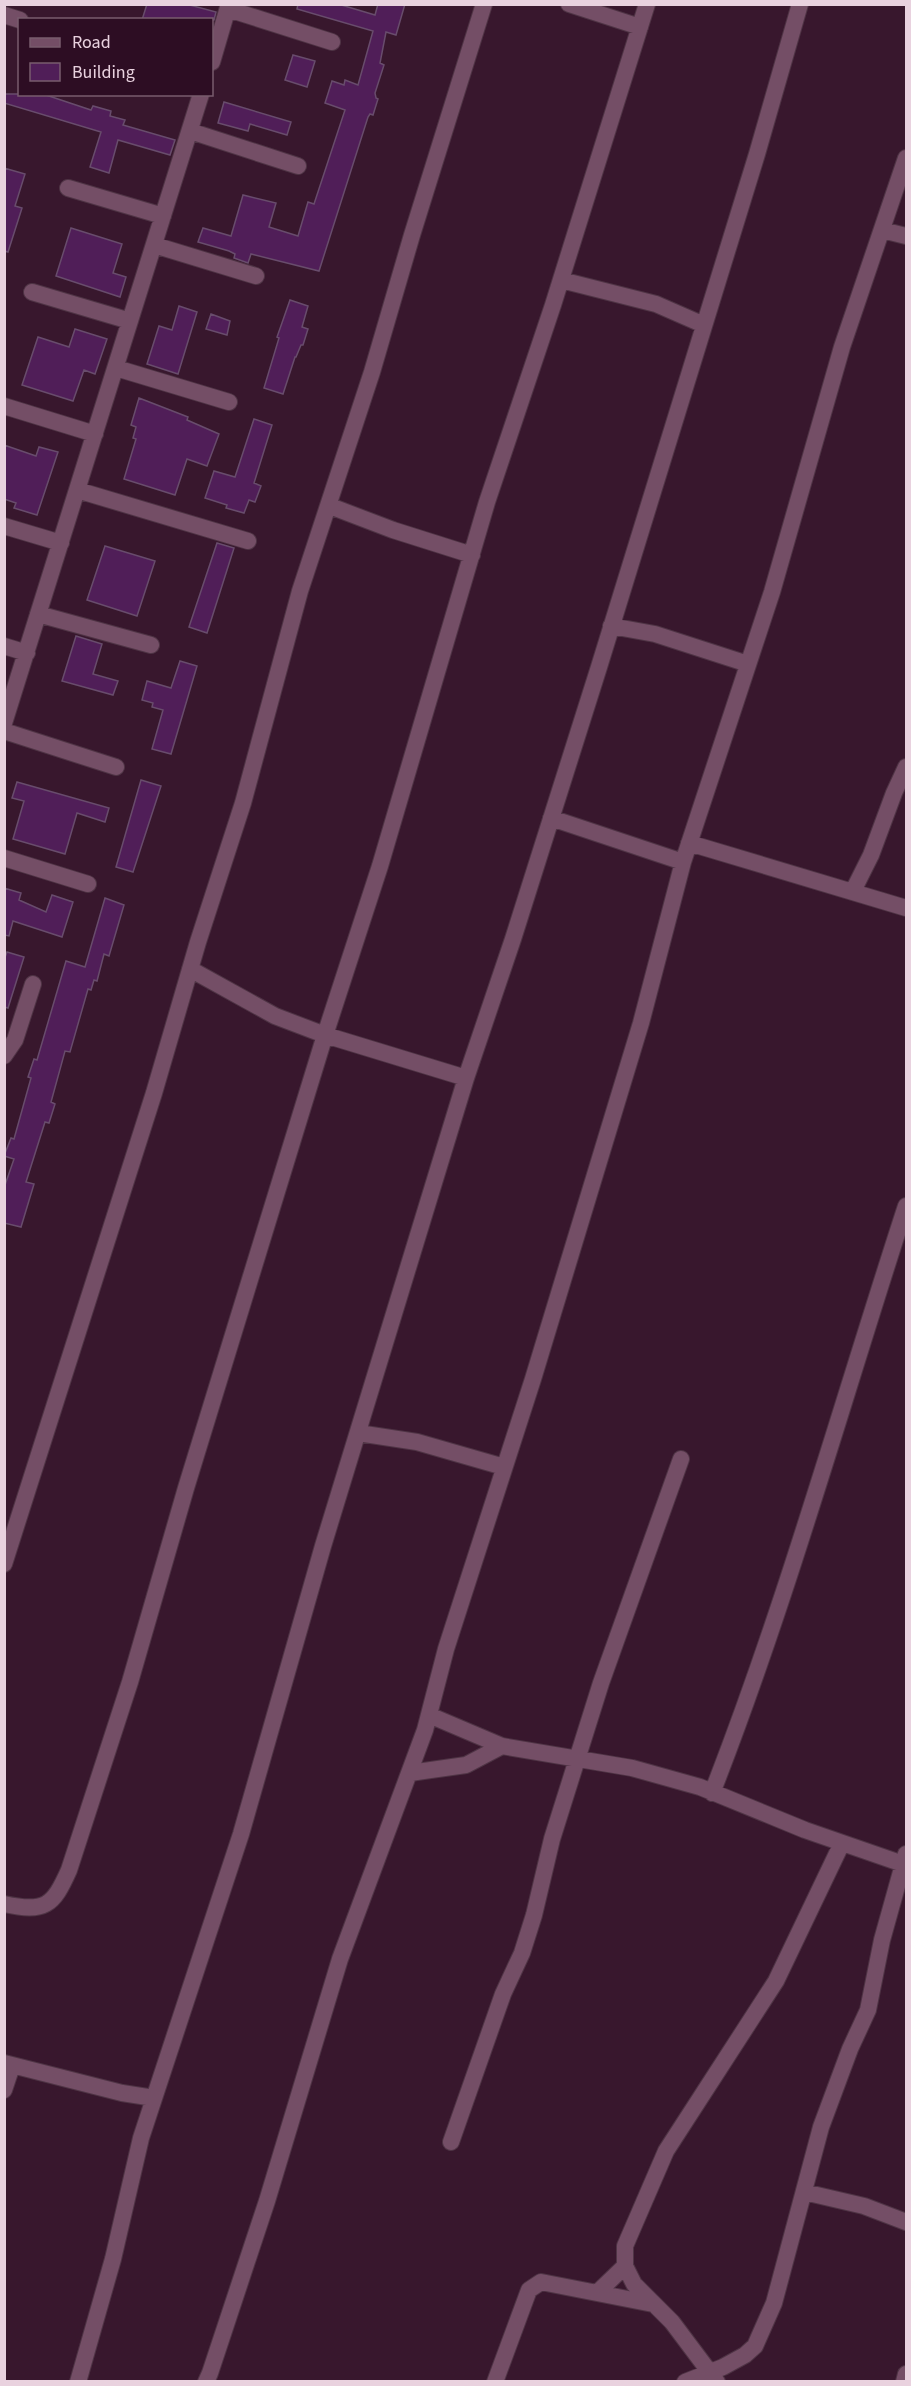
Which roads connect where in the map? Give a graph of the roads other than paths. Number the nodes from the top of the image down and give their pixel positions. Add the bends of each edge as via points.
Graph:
1 (484, 4) edge
2 (569, 4) edge
3 (647, 4) edge
4 (800, 4) edge
5 (228, 7) edge
6 (640, 27) junction
7 (332, 42) dead end
8 (213, 59) edge
9 (200, 96) edge
10 (190, 131) junction
11 (906, 158) edge
12 (298, 166) dead end
13 (68, 188) dead end
14 (164, 216) junction
15 (882, 230) junction
16 (906, 236) edge
17 (154, 245) junction
18 (256, 276) dead end
19 (561, 280) junction
20 (33, 292) dead end
21 (130, 321) junction
22 (704, 325) junction
23 (116, 368) junction
24 (229, 402) dead end
25 (4, 406) edge
26 (95, 434) junction
27 (77, 490) junction
28 (330, 506) junction
29 (4, 526) edge
30 (248, 541) dead end
31 (61, 543) junction
32 (471, 555) junction
33 (38, 614) junction
34 (611, 626) junction
35 (151, 645) dead end
36 (4, 646) edge
37 (27, 653) junction
38 (748, 664) junction
39 (4, 723) edge
40 (4, 732) edge
41 (116, 767) dead end
42 (906, 767) edge
43 (551, 818) junction
44 (689, 843) junction
45 (4, 858) edge
46 (683, 862) junction
47 (88, 884) dead end
48 (853, 891) junction
49 (906, 908) edge
50 (190, 969) junction
51 (33, 984) dead end
52 (325, 1035) junction
53 (4, 1056) edge
54 (466, 1078) junction
55 (906, 1206) edge
56 (358, 1433) junction
57 (681, 1459) dead end
58 (504, 1467) junction
59 (4, 1564) edge
60 (429, 1715) junction
61 (502, 1746) junction
62 (578, 1757) junction
63 (410, 1773) junction
64 (712, 1793) junction
65 (842, 1843) junction
66 (905, 1861) edge
67 (4, 1904) edge
68 (8, 2064) edge
69 (4, 2090) edge
70 (154, 2098) junction
71 (451, 2142) dead end
72 (804, 2192) junction
73 (906, 2222) edge
74 (625, 2265) junction
75 (598, 2292) junction
76 (653, 2304) junction
77 (906, 2374) edge
78 (714, 2376) edge
79 (82, 2381) edge
80 (206, 2382) edge
81 (495, 2382) edge
82 (685, 2382) edge
83 (904, 2382) edge

1 - 28 street
2 - 6 street
3 - 6 street
4 - 22 street
5 - 7 street
5 - 8 street
6 - 19 street
9 - 10 street
10 - 12 street
10 - 14 street
11 - 15 street
13 - 14 street
14 - 17 street
15 - 16 street
15 - 38 street via 842,347
17 - 18 street
17 - 21 street
19 - 22 street via 656,304
19 - 32 street
20 - 21 street
21 - 23 street
22 - 34 street
23 - 24 street
23 - 26 street
25 - 26 street
26 - 27 street
27 - 30 street
27 - 31 street
28 - 32 street
28 - 50 street via 300,591 243,803
29 - 31 street
31 - 33 street
32 - 52 street via 380,866
33 - 35 street
33 - 37 street
34 - 38 street via 655,634
34 - 43 street
36 - 37 street
37 - 39 street
38 - 44 street
40 - 41 street
42 - 48 street via 872,855
43 - 46 street
43 - 54 street
44 - 46 street
44 - 48 street
45 - 47 street
46 - 58 street via 641,1023
48 - 49 street
50 - 52 street via 275,1016
50 - 59 street
51 - 53 street via 15,1040
52 - 54 street
52 - 67 street via 130,1682 69,1870 57,1896 46,1905 26,1909
54 - 56 street
55 - 64 street via 772,1627
56 - 58 street via 417,1442
56 - 70 street via 241,1834
57 - 62 street
58 - 60 street
60 - 61 street
60 - 63 street
61 - 62 street
61 - 63 street via 466,1765
62 - 64 street via 632,1768
62 - 71 street via 522,1953 503,1994
63 - 80 street via 340,1959 267,2201
64 - 65 street
65 - 66 street
65 - 74 street via 776,1981 666,2151 625,2246
66 - 72 street via 867,2010 821,2127
68 - 69 street
68 - 70 street
70 - 79 street
72 - 73 street via 864,2206
72 - 78 street via 774,2303 755,2346
74 - 75 street
74 - 76 street via 634,2284
75 - 76 street
75 - 81 street via 541,2282 529,2290
76 - 78 street
77 - 83 street
78 - 82 street

